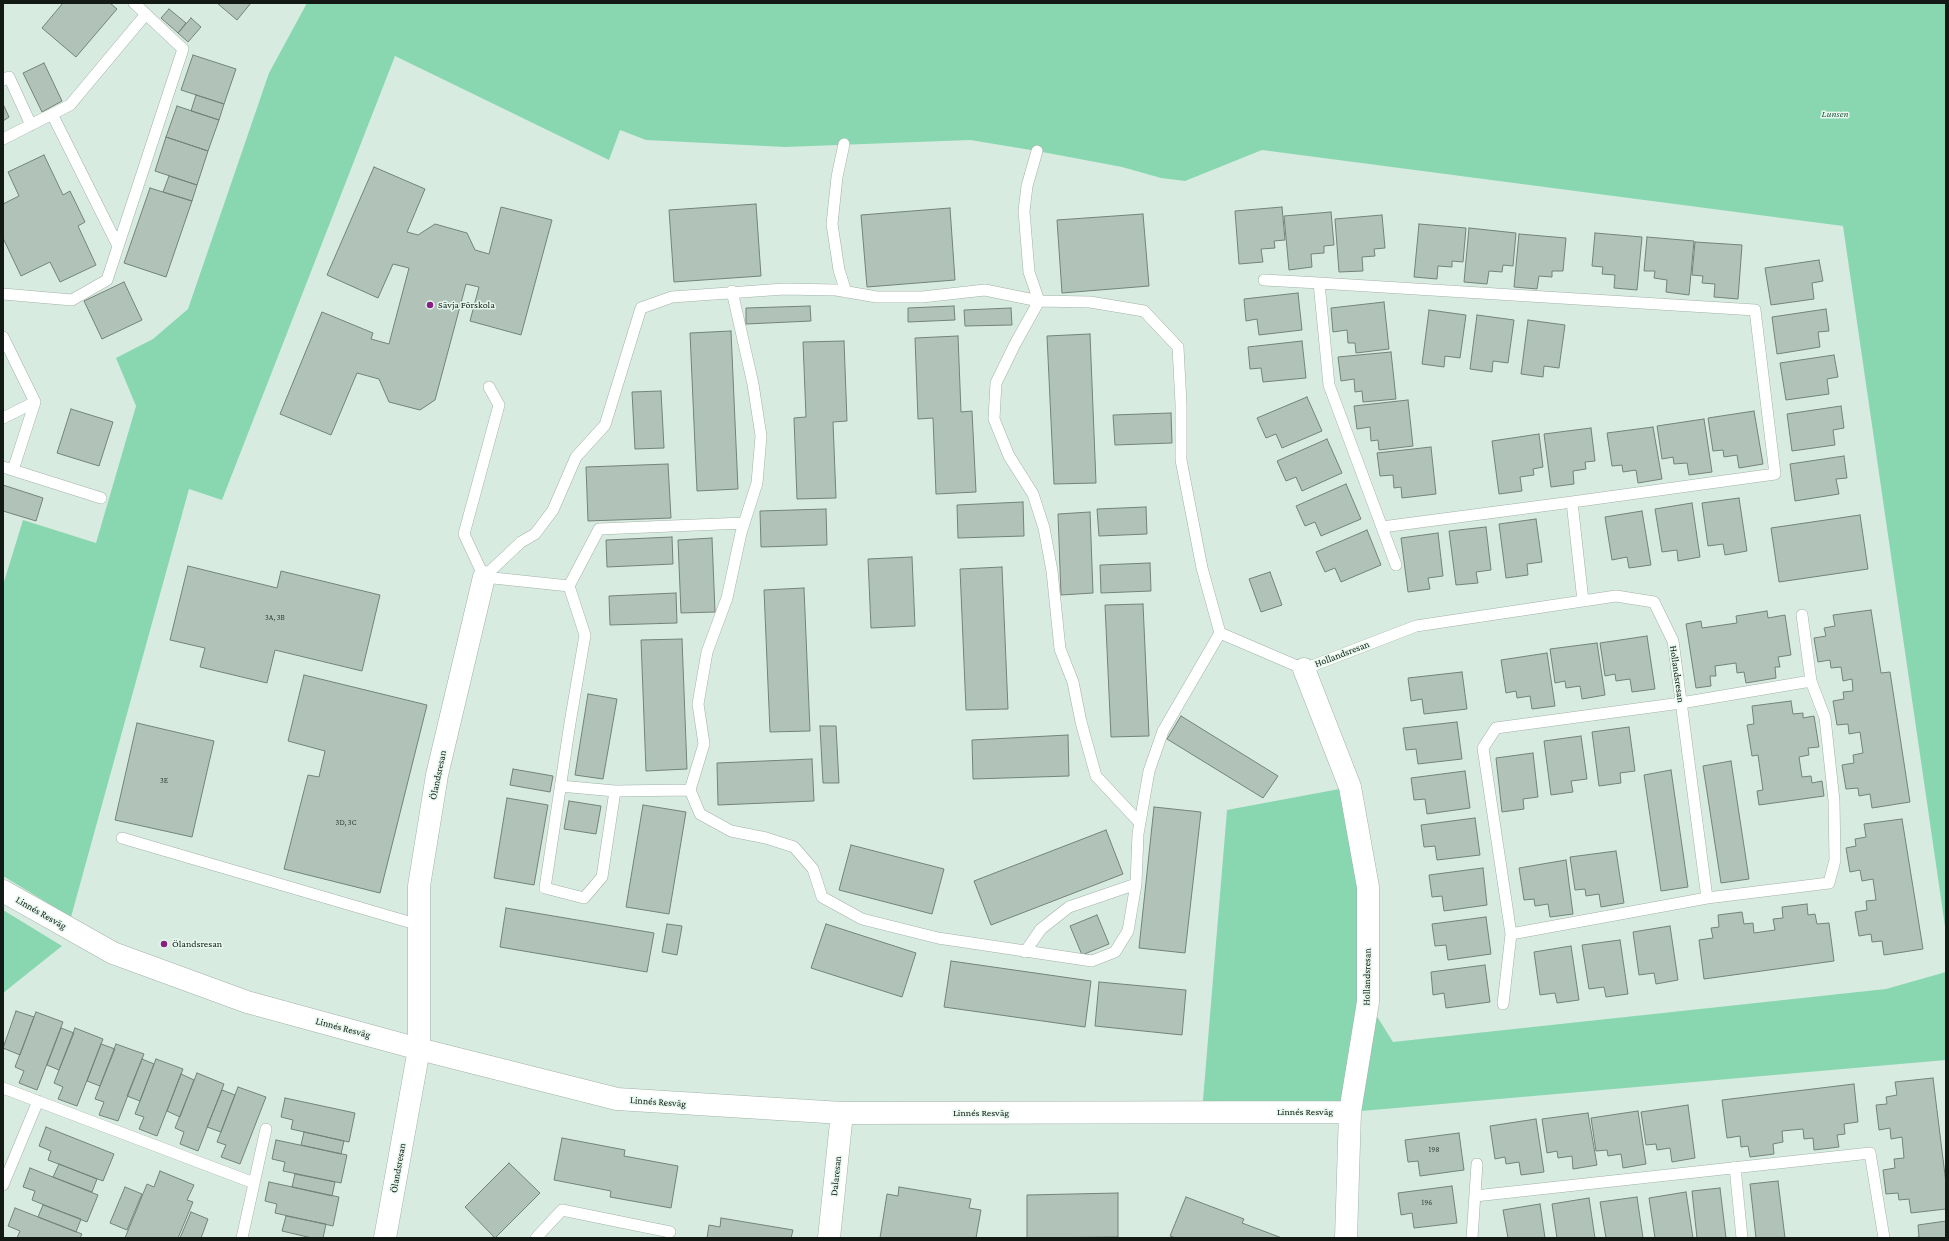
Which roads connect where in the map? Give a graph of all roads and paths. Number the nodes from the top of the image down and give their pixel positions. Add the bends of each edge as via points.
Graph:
1 (134, 3) edge
2 (146, 14) junction
3 (3, 80) edge
4 (52, 114) junction
5 (31, 125) junction
6 (3, 139) edge
7 (844, 144) dead end
8 (1037, 150) dead end
9 (118, 246) junction
10 (1264, 280) dead end
11 (1319, 283) junction
12 (732, 291) junction
13 (846, 292) junction
14 (3, 294) edge
15 (1039, 301) junction
16 (3, 337) edge
17 (489, 387) dead end
18 (35, 402) junction
19 (3, 418) edge
20 (8, 469) edge
21 (101, 498) dead end
22 (1572, 502) junction
23 (744, 523) junction
24 (1382, 527) junction
25 (1396, 565) dead end
26 (484, 577) junction
27 (569, 586) junction
28 (1583, 601) junction
29 (1802, 615) dead end
30 (1220, 633) junction
31 (1304, 669) junction
32 (1811, 681) junction
33 (1681, 703) junction
34 (560, 786) junction
35 (690, 790) junction
36 (615, 791) junction
37 (1140, 824) junction
38 (122, 838) dead end
39 (1136, 884) junction
40 (3, 891) edge
41 (1707, 898) junction
42 (419, 925) junction
43 (1511, 934) junction
44 (1025, 952) junction
45 (1503, 1004) dead end
46 (419, 1049) junction
47 (3, 1088) edge
48 (38, 1101) junction
49 (1350, 1112) junction
50 (842, 1113) junction
51 (266, 1129) dead end
52 (1477, 1164) dead end
53 (1735, 1167) junction
54 (254, 1183) junction
55 (3, 1185) edge
56 (1474, 1196) junction
57 (670, 1232) dead end
58 (242, 1238) edge
59 (385, 1238) edge
60 (536, 1238) edge
61 (829, 1238) edge
62 (1346, 1238) edge
63 (1472, 1238) edge
64 (1742, 1238) edge
65 (1884, 1238) edge

1 - 2 lane
2 - 4 lane via 70,105
2 - 9 lane via 183,49
3 - 5 lane via 9,77
4 - 5 lane
4 - 9 lane
5 - 6 lane
7 - 13 lane via 837,177 832,224 839,270
8 - 15 lane via 1027,186 1024,211 1029,272
9 - 14 lane via 107,280 72,300
10 - 11 lane
11 - 22 lane via 1755,310 1775,474
11 - 24 lane via 1329,385
12 - 13 lane via 784,288
12 - 23 lane via 753,384 761,436 757,483
12 - 26 lane via 672,297 641,308 605,425 576,457 553,510 535,534 521,542
13 - 15 lane via 877,297 922,297 985,290
15 - 30 lane via 1090,302 1144,311 1178,347 1182,404 1181,460 1202,568
15 - 37 lane via 1014,344 996,383 994,419 1008,456 1033,494 1044,528 1052,571 1060,649 1073,682 1096,776
16 - 18 lane
17 - 26 lane via 499,405 464,534
18 - 19 lane
18 - 20 lane
20 - 21 lane
22 - 24 lane
22 - 28 lane
23 - 27 lane via 599,530
23 - 35 lane via 727,598 707,652 698,704 704,744
24 - 25 lane
26 - 27 lane
26 - 42 street, Ölandsresan via 437,775 419,886
27 - 34 lane via 585,635
28 - 31 lane, Hollandsresan via 1416,626
28 - 33 lane, Hollandsresan via 1616,596 1654,602 1673,641
29 - 32 lane
30 - 31 lane
30 - 37 lane via 1163,730 1150,771
31 - 49 street, Hollandsresan via 1350,787 1368,887 1368,1002
32 - 33 lane
32 - 41 lane via 1825,718 1834,801 1835,860 1830,883
33 - 41 lane, Hollandsresan
33 - 43 lane via 1496,728 1483,748
34 - 36 lane
34 - 36 lane via 545,888 584,898 602,877
35 - 36 lane
35 - 44 lane via 700,814 731,831 794,847 813,870 822,897 862,919 938,938
37 - 39 lane
38 - 42 lane
39 - 44 lane via 1069,907 1041,929
39 - 44 lane via 1128,931 1115,952 1092,962
40 - 46 street, Linnés Resväg via 113,953 247,1002
41 - 43 lane
42 - 46 street, Ölandsresan
43 - 45 lane
46 - 50 street, Linnés Resväg via 617,1099
46 - 59 street, Ölandsresan
47 - 48 lane
48 - 54 lane
48 - 55 lane
49 - 50 street, Linnés Resväg
49 - 62 street, Hollandsresan
50 - 61 street, Dalaresan
51 - 54 lane
52 - 56 lane
53 - 56 lane
53 - 64 lane
53 - 65 lane via 1870,1153
54 - 58 lane
56 - 63 lane
57 - 60 lane via 562,1210

